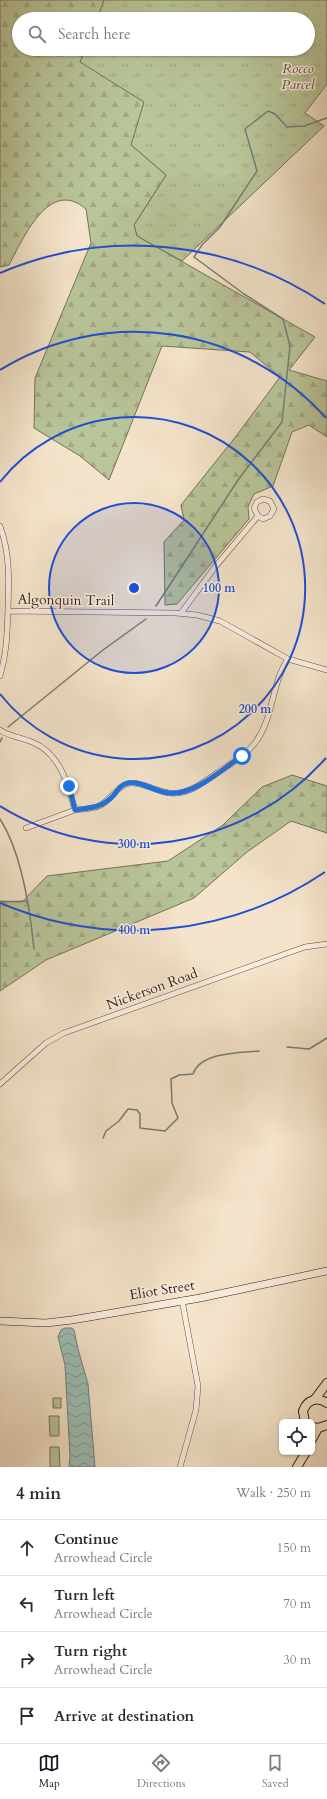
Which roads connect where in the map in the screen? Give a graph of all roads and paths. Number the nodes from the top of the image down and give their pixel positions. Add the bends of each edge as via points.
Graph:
1 (258, 516) dead end
2 (0, 526) edge
3 (8, 611) junction
4 (181, 613) junction
5 (288, 659) junction
6 (327, 670) edge
7 (0, 676) edge
8 (0, 730) edge
9 (75, 810) junction
10 (26, 828) dead end
11 (327, 944) edge
12 (0, 1084) edge
13 (326, 1271) edge
14 (182, 1300) junction
15 (0, 1321) edge
16 (327, 1384) edge
17 (316, 1399) junction
18 (327, 1403) edge
19 (304, 1419) edge
20 (322, 1426) edge
21 (315, 1435) edge
22 (299, 1455) edge
23 (304, 1455) edge
24 (180, 1467) edge
25 (294, 1467) edge
26 (298, 1467) edge

1 - 4 street
2 - 3 street via 8,560
3 - 4 street, Algonquin Trail
3 - 7 street via 7,650
4 - 5 street, Algonquin Trail via 220,621
5 - 6 street, Algonquin Trail
5 - 9 street via 281,671 264,726 242,756 185,792 169,793 131,783 120,786 111,798 100,806
8 - 9 street via 37,744 50,755 65,776
9 - 10 street
11 - 12 street, Nickerson Road via 285,954 64,1033 46,1043
13 - 14 main road, Eliot Street
14 - 15 main road, Eliot Street via 59,1321
14 - 24 street via 198,1386 196,1410
16 - 17 main road
17 - 18 main road
17 - 19 main road via 304,1407
20 - 21 main road
22 - 25 main road
23 - 26 main road

